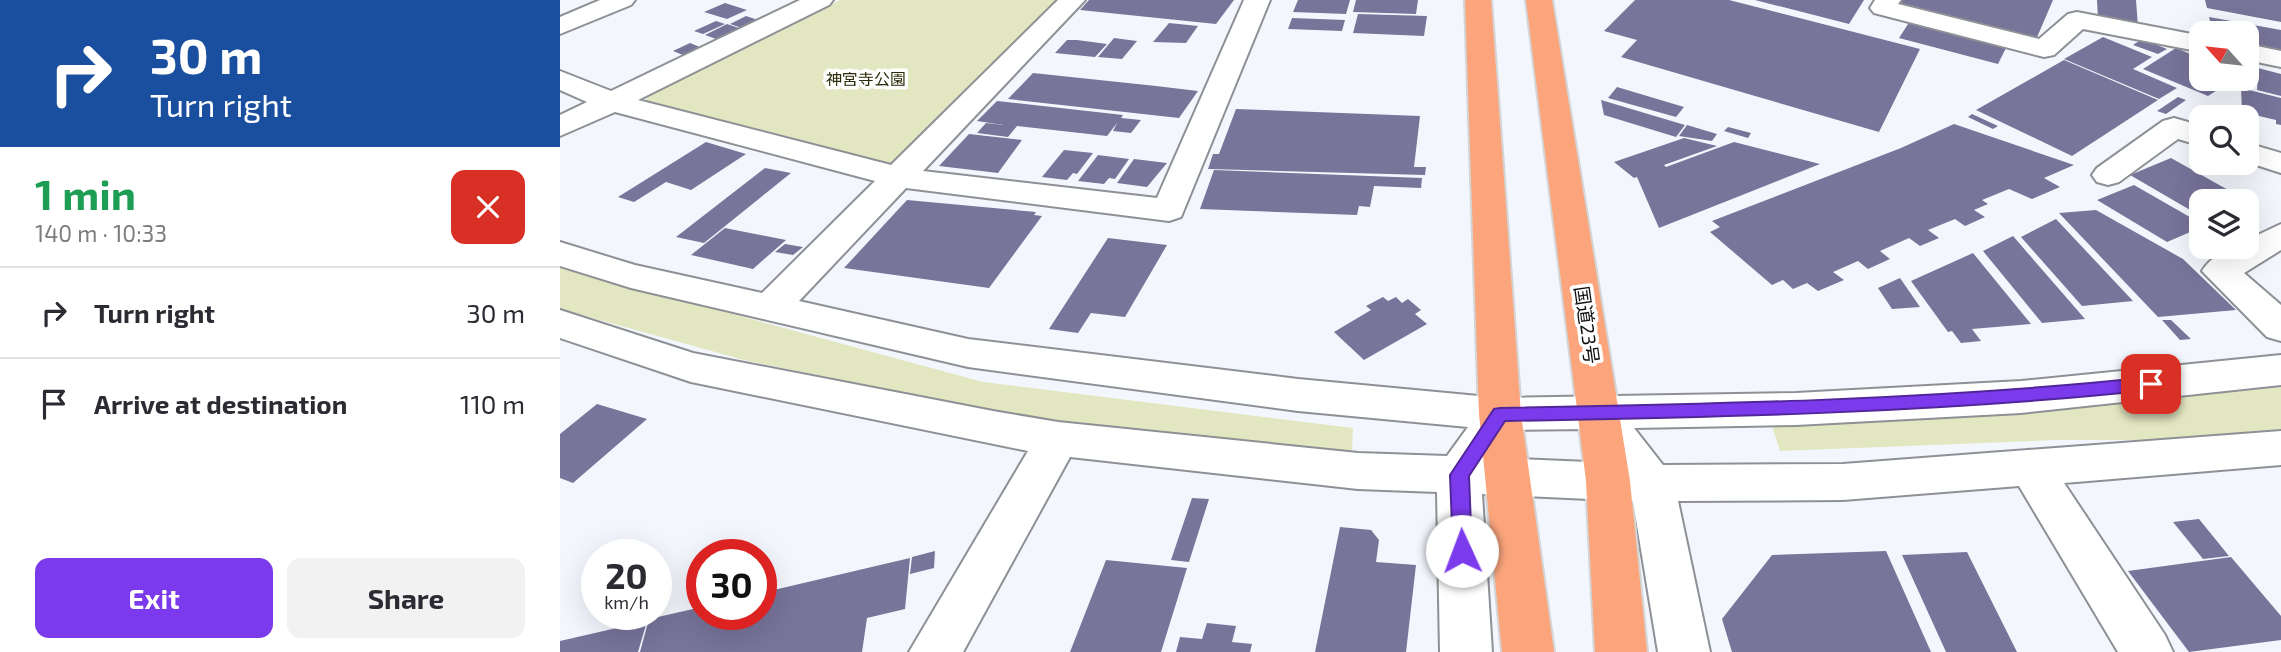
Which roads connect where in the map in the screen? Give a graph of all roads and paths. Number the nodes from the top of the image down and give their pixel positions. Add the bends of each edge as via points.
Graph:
1 (622, 0) edge
2 (820, 0) edge
3 (1072, 0) edge
4 (1257, 0) edge
5 (1478, 0) edge
6 (1539, 0) edge
7 (1888, 0) edge
8 (560, 26) edge
9 (2189, 42) edge
10 (2259, 54) edge
11 (2281, 59) edge
12 (560, 80) edge
13 (612, 102) junction
14 (560, 127) edge
15 (2189, 132) edge
16 (2259, 156) edge
17 (2281, 163) edge
18 (2108, 175) dead end
19 (901, 177) junction
20 (2281, 235) edge
21 (560, 254) edge
22 (770, 307) junction
23 (560, 324) edge
24 (2281, 327) edge
25 (2281, 370) edge
26 (1500, 414) junction
27 (1599, 414) junction
28 (1058, 439) junction
29 (2281, 448) edge
30 (2032, 470) junction
31 (1459, 475) junction
32 (1508, 477) junction
33 (1630, 482) junction
34 (934, 652) edge
35 (1466, 652) edge
36 (1528, 652) edge
37 (1621, 652) edge
38 (1684, 652) edge
39 (2147, 652) edge

1 - 8 street
2 - 13 street
3 - 19 street
4 - 19 street via 1169,210
5 - 26 highway
6 - 27 highway, 国道23号
7 - 9 street via 1883,8 2044,49 2077,20
10 - 11 street
12 - 13 street
13 - 14 street
13 - 19 street
15 - 18 street via 2175,127
16 - 17 street
19 - 22 street
20 - 24 street via 2220,271
21 - 22 street via 631,276
22 - 26 street via 968,353 1298,395
23 - 28 street via 691,367
25 - 27 street via 2021,397
26 - 27 street
26 - 31 street
26 - 32 highway
27 - 33 street
28 - 31 street via 1358,471
28 - 34 street
29 - 30 street
30 - 33 street via 1843,482
30 - 39 street
31 - 32 street
31 - 35 street
32 - 33 street
32 - 36 highway
33 - 37 highway
33 - 38 street

